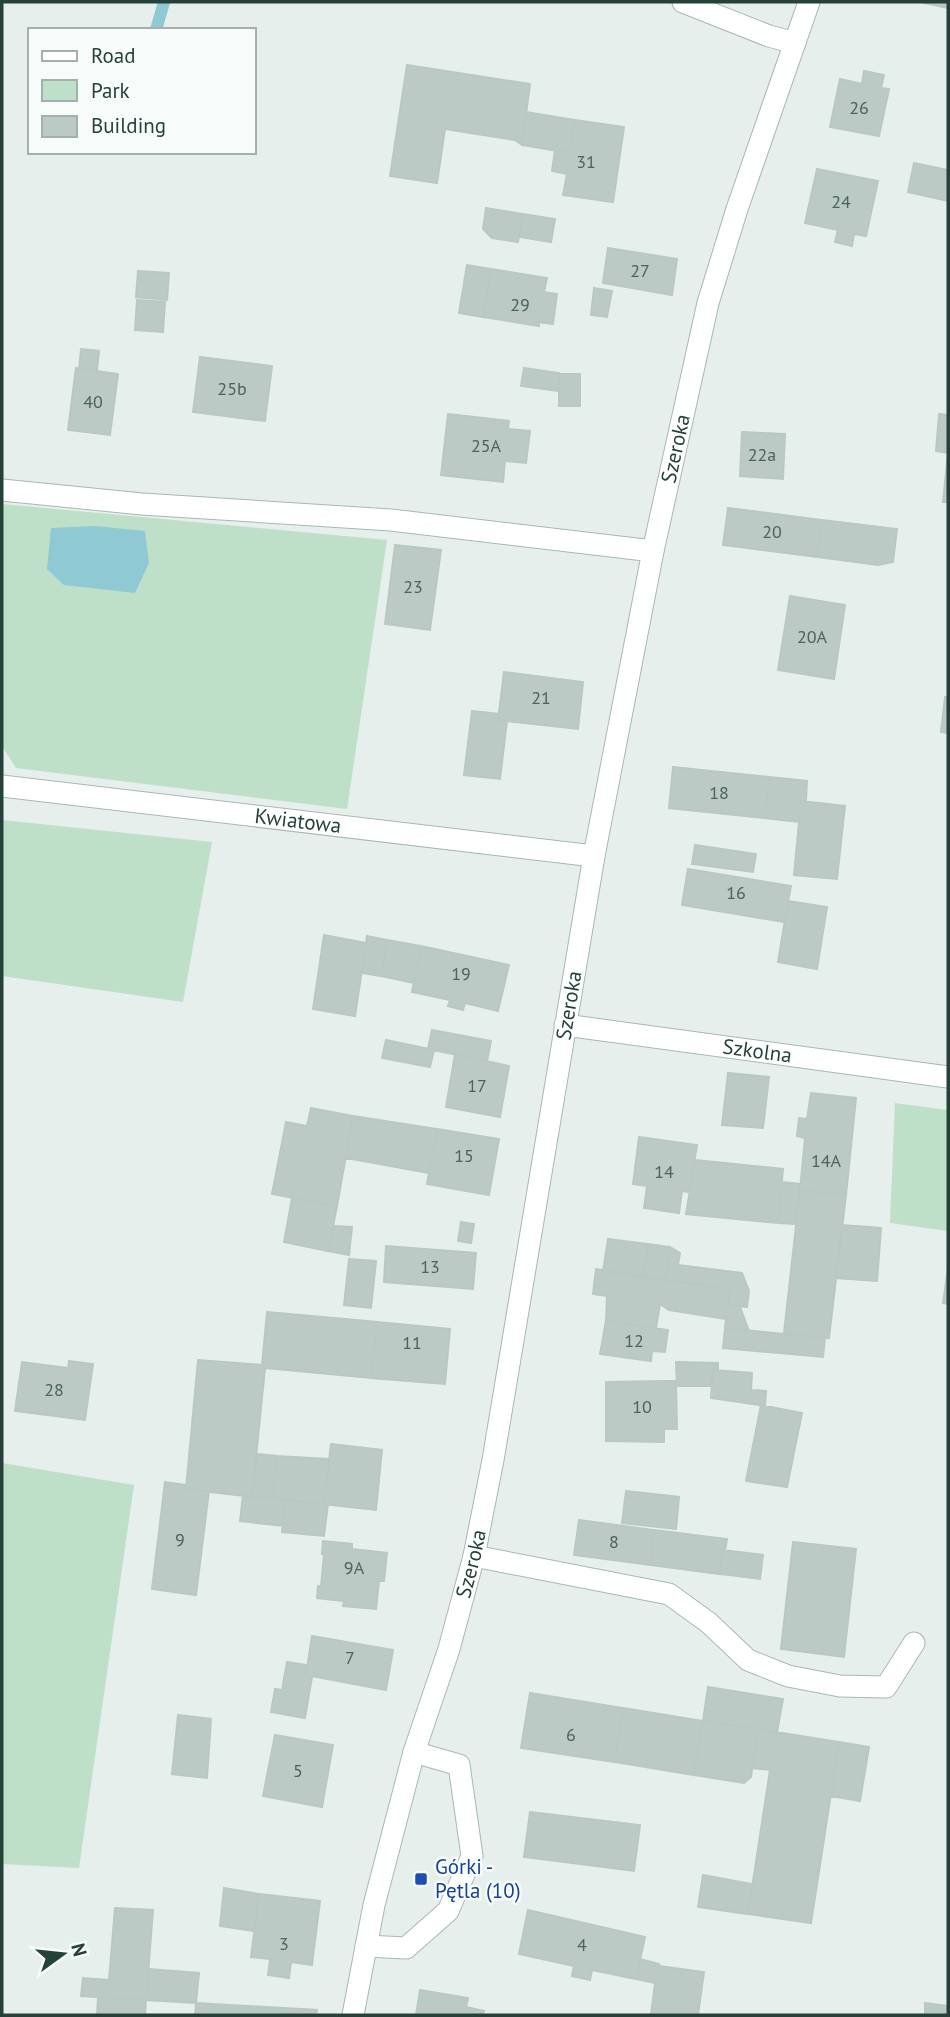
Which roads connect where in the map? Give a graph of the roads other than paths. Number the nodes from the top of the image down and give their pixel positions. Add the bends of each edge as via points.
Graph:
1 (683, 2) edge
2 (809, 2) edge
3 (795, 43) junction
4 (2, 490) edge
5 (653, 551) junction
6 (2, 786) edge
7 (594, 856) junction
8 (565, 1025) junction
9 (948, 1077) edge
10 (474, 1556) junction
11 (914, 1643) dead end
12 (414, 1752) junction
13 (366, 1946) junction
14 (353, 2015) edge

1 - 3 street
2 - 3 street, Szeroka
3 - 5 street, Szeroka via 708,303
4 - 5 street via 142,505 391,520
5 - 7 street, Szeroka
6 - 7 street, Kwiatowa
7 - 8 street, Szeroka
8 - 9 street, Szkolna
8 - 10 street, Szeroka
10 - 11 street via 669,1594 748,1660 788,1676 840,1686 886,1687
10 - 12 street, Szeroka
12 - 13 street, Szeroka
12 - 13 street via 459,1765 472,1856 448,1911 406,1948
13 - 14 street, Szeroka

